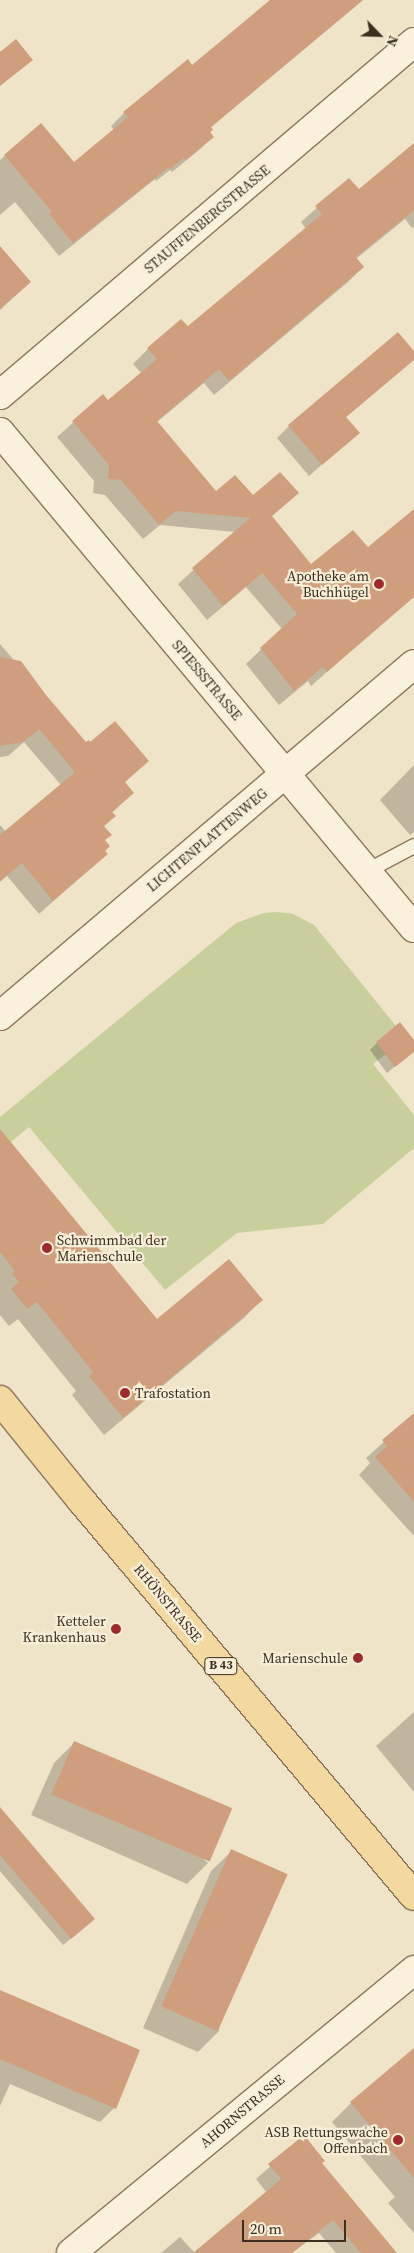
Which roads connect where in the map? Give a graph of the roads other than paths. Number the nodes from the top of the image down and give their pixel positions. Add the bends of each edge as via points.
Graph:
1 (414, 42) edge
2 (0, 395) edge
3 (0, 432) edge
4 (414, 664) edge
5 (285, 772) junction
6 (414, 846) edge
7 (367, 871) junction
8 (414, 928) edge
9 (0, 1016) edge
10 (0, 1400) edge
11 (414, 1896) edge
12 (414, 1970) edge
13 (71, 2253) edge

1 - 2 street, STAUFFENBERGSTRASSE
3 - 5 street, SPIESSSTRASSE
4 - 5 street, LICHTENPLATTENWEG
5 - 7 street, SPIESSSTRASSE
5 - 9 street, LICHTENPLATTENWEG
6 - 7 lane
7 - 8 street, SPIESSSTRASSE
10 - 11 main road, RHÖNSTRASSE / B 43
12 - 13 street, AHORNSTRASSE

